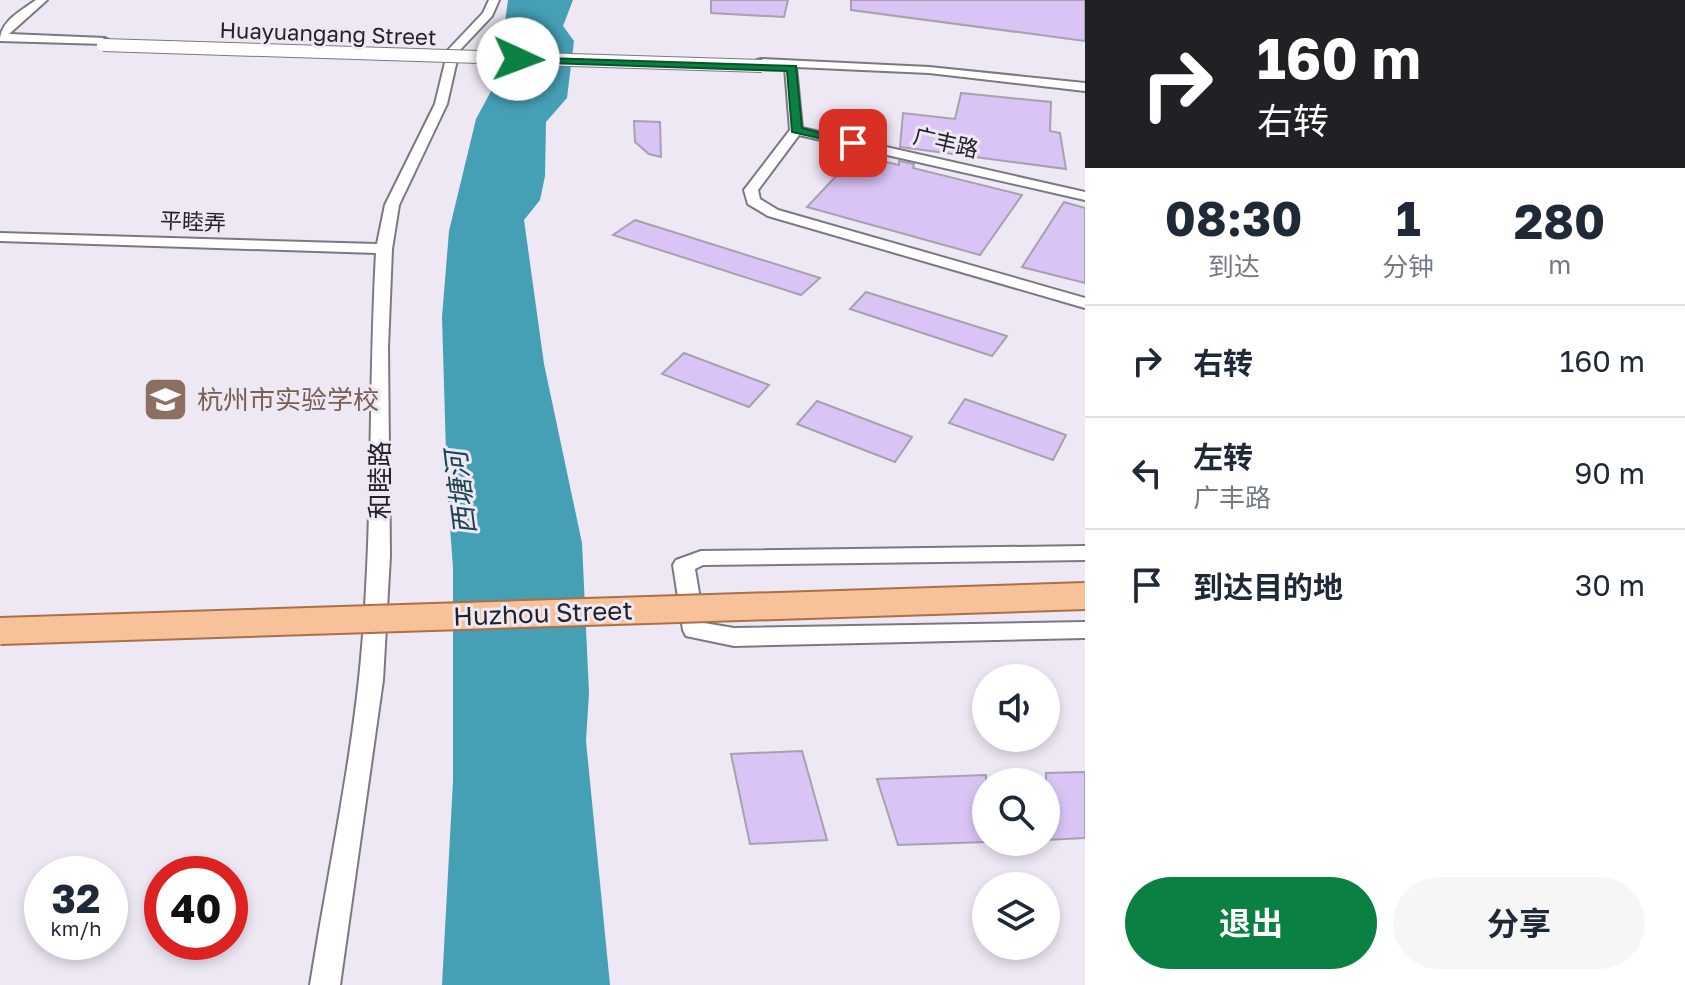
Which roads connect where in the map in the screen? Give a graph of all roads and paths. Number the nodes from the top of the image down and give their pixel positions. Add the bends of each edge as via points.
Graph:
1 (42, 0) edge
2 (494, 0) edge
3 (0, 38) edge
4 (104, 43) junction
5 (0, 45) edge
6 (791, 65) junction
7 (1085, 87) edge
8 (1085, 96) edge
9 (796, 130) junction
10 (1085, 196) edge
11 (0, 237) edge
12 (384, 249) junction
13 (1085, 303) edge
14 (1085, 553) edge
15 (1085, 578) edge
16 (1085, 596) edge
17 (0, 614) edge
18 (1085, 630) edge
19 (0, 631) edge
20 (325, 985) edge

1 - 3 street
2 - 12 street, 和睦路 via 488,14 454,50 441,104 392,205
3 - 4 street, Huayuangang Street
4 - 5 street, Huayuangang Street via 51,49
4 - 6 street, Huayuangang Street, bridge
6 - 7 street, Huayuangang Street via 929,70
6 - 8 street, Huayuangang Street
6 - 9 street
9 - 10 street, 广丰路
9 - 13 street via 751,190 753,201 773,213
11 - 12 street, 平睦弄
12 - 20 street, 和睦路 via 379,556 371,680
14 - 18 street via 701,558 684,565 694,630 706,635
15 - 17 main road, Huzhou Street
16 - 19 main road, Huzhou Street, bridge

